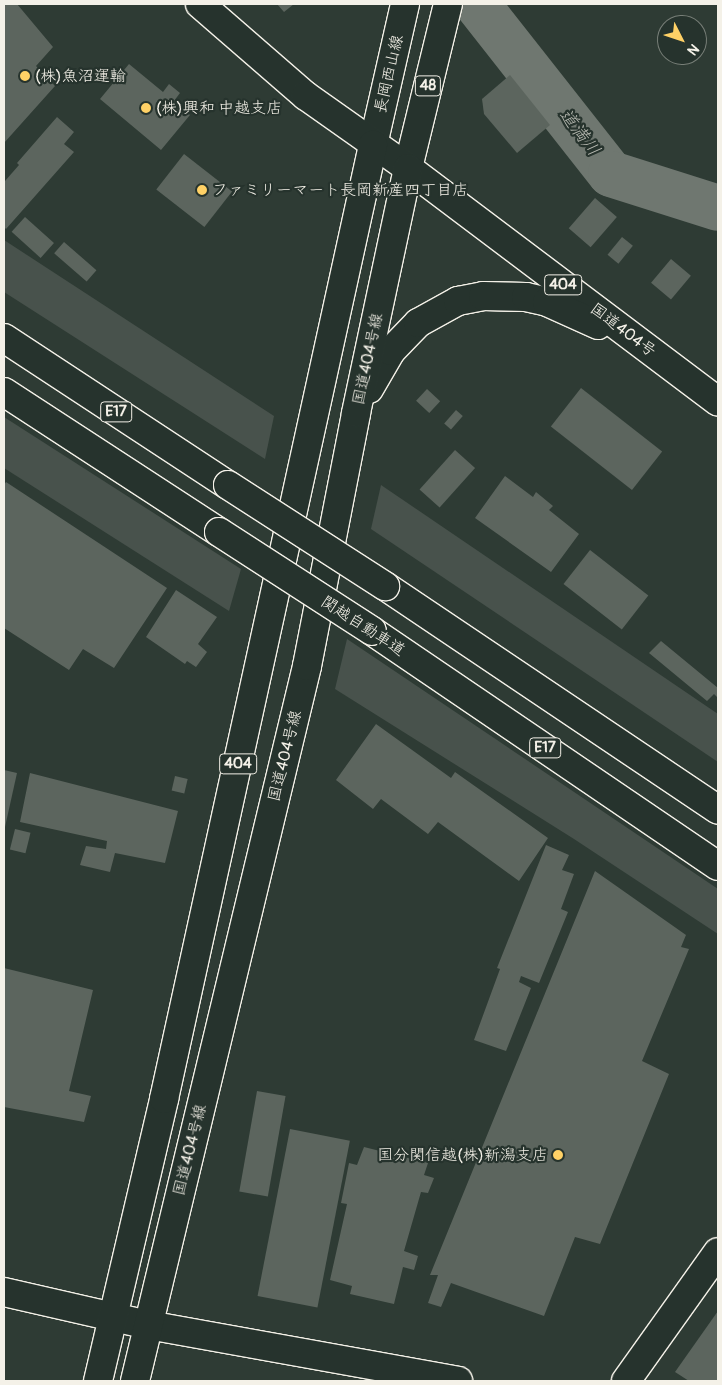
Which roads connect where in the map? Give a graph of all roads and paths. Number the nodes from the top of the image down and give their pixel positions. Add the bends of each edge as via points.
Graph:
1 (200, 4) edge
2 (405, 4) edge
3 (448, 4) edge
4 (373, 145) junction
5 (408, 168) junction
6 (4, 338) edge
7 (638, 342) junction
8 (4, 392) edge
9 (718, 402) edge
10 (356, 413) junction
11 (718, 810) edge
12 (718, 866) edge
13 (718, 1252) edge
14 (4, 1292) edge
15 (112, 1315) junction
16 (148, 1324) junction
17 (98, 1381) edge
18 (135, 1381) edge
19 (458, 1381) edge
20 (626, 1381) edge

1 - 4 main road, 404 via 306,96
2 - 4 main road, 長岡西山線
3 - 5 main road, 48
4 - 5 main road, 404
4 - 15 main road, 404 via 164,1099
5 - 7 main road, 国道404号 / 404
5 - 10 main road, 国道404号線 / 404
6 - 11 main road, E17, bridge via 385,586
7 - 9 main road, 国道404号 / 404
7 - 10 main road via 547,302 526,297 483,296 458,301 418,323 391,351
8 - 12 main road, 関越自動車道 / E17, bridge via 372,631
10 - 16 main road, 国道404号線 / 404 via 307,666
13 - 20 main road
14 - 15 main road
15 - 16 main road
15 - 17 main road, 404
16 - 18 main road, 国道404号線 / 404
16 - 19 main road

